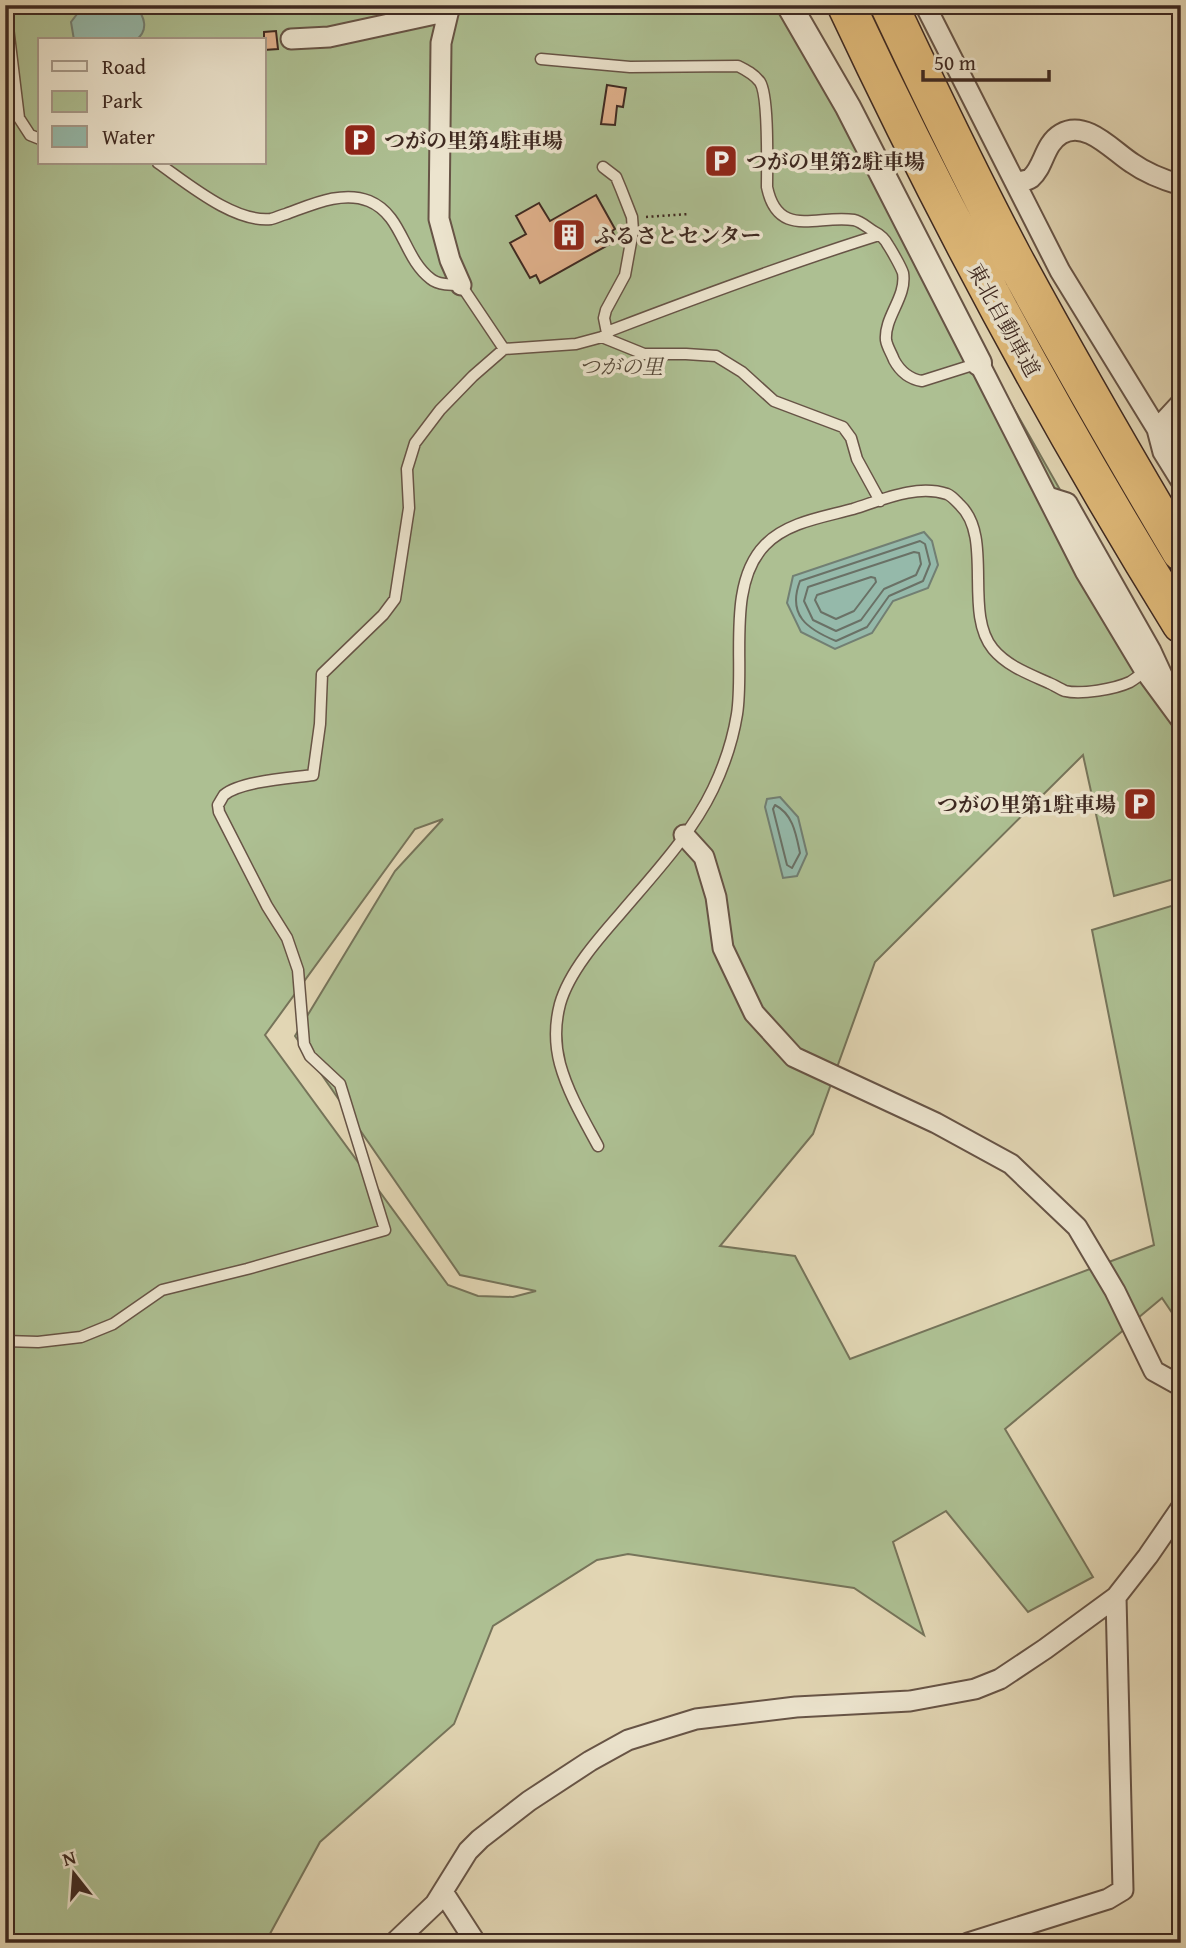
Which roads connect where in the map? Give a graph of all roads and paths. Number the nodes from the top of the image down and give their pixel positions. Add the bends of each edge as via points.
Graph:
1 (789, 5) edge
2 (846, 5) edge
3 (889, 5) edge
4 (925, 5) edge
5 (450, 8) edge
6 (5, 15) edge
7 (291, 39) dead end
8 (541, 59) dead end
9 (38, 138) edge
10 (159, 164) edge
11 (603, 167) dead end
12 (1016, 182) junction
13 (1181, 186) edge
14 (689, 215) dead end
15 (632, 217) junction
16 (880, 235) junction
17 (461, 285) junction
18 (605, 335) junction
19 (504, 349) junction
20 (979, 363) junction
21 (1181, 403) edge
22 (1157, 429) junction
23 (1181, 449) edge
24 (1181, 481) edge
25 (1048, 498) junction
26 (880, 501) junction
27 (1181, 552) edge
28 (1181, 624) edge
29 (1145, 671) junction
30 (1181, 718) edge
31 (684, 835) junction
32 (598, 1146) dead end
33 (5, 1341) edge
34 (1181, 1387) edge
35 (1181, 1508) edge
36 (1116, 1597) junction
37 (443, 1892) junction
38 (394, 1943) edge
39 (475, 1943) edge
40 (968, 1943) edge

1 - 20 street via 848,107
2 - 28 highway, 東北自動車道 via 978,272 1066,433
3 - 27 highway, 東北自動車道 via 1013,256
4 - 12 street
5 - 7 street via 329,37
5 - 17 street via 441,43 439,219
6 - 9 lane via 19,118 30,135
8 - 16 lane via 630,67 738,66 752,73 766,98 767,187 775,209 796,221 856,220
10 - 17 lane via 242,216 271,219 326,200 350,197 368,201 386,211 432,281
11 - 15 lane via 616,177
12 - 13 street via 1033,177 1053,141 1072,129 1101,140 1132,164
12 - 22 street via 1060,271
14 - 15 path
15 - 18 lane via 625,275 606,310
16 - 18 lane via 710,292
16 - 20 lane via 903,273 886,342 899,369 922,382
17 - 19 lane
18 - 19 lane via 576,344
18 - 26 lane via 644,354 716,356 774,401 843,428
19 - 33 lane via 448,402 415,443 407,469 409,508 395,599 322,674 313,775 240,787 225,794 218,805 287,937 298,970 304,1044 310,1056 340,1084 386,1230 162,1290 113,1324 81,1337
20 - 25 street
21 - 22 street
22 - 23 street
22 - 24 street via 1163,452
25 - 29 street
25 - 30 street via 1068,503 1128,594
26 - 29 lane via 920,490 949,495 967,512 975,537 980,620 991,648 1010,664 1067,692 1099,691 1130,682
26 - 31 lane via 781,533 751,564 743,590 737,715 729,748 713,789
29 - 30 street
31 - 32 lane via 594,944 561,1003 556,1031 559,1062
31 - 34 street via 704,857 716,897 723,948 754,1013 794,1057 936,1123 1011,1164 1077,1227 1154,1371
35 - 36 street
36 - 37 street via 1000,1679 975,1689 910,1701 796,1707 695,1719 628,1740 529,1801 480,1839
36 - 40 street via 1123,1890 1108,1899
37 - 38 street
37 - 39 street

